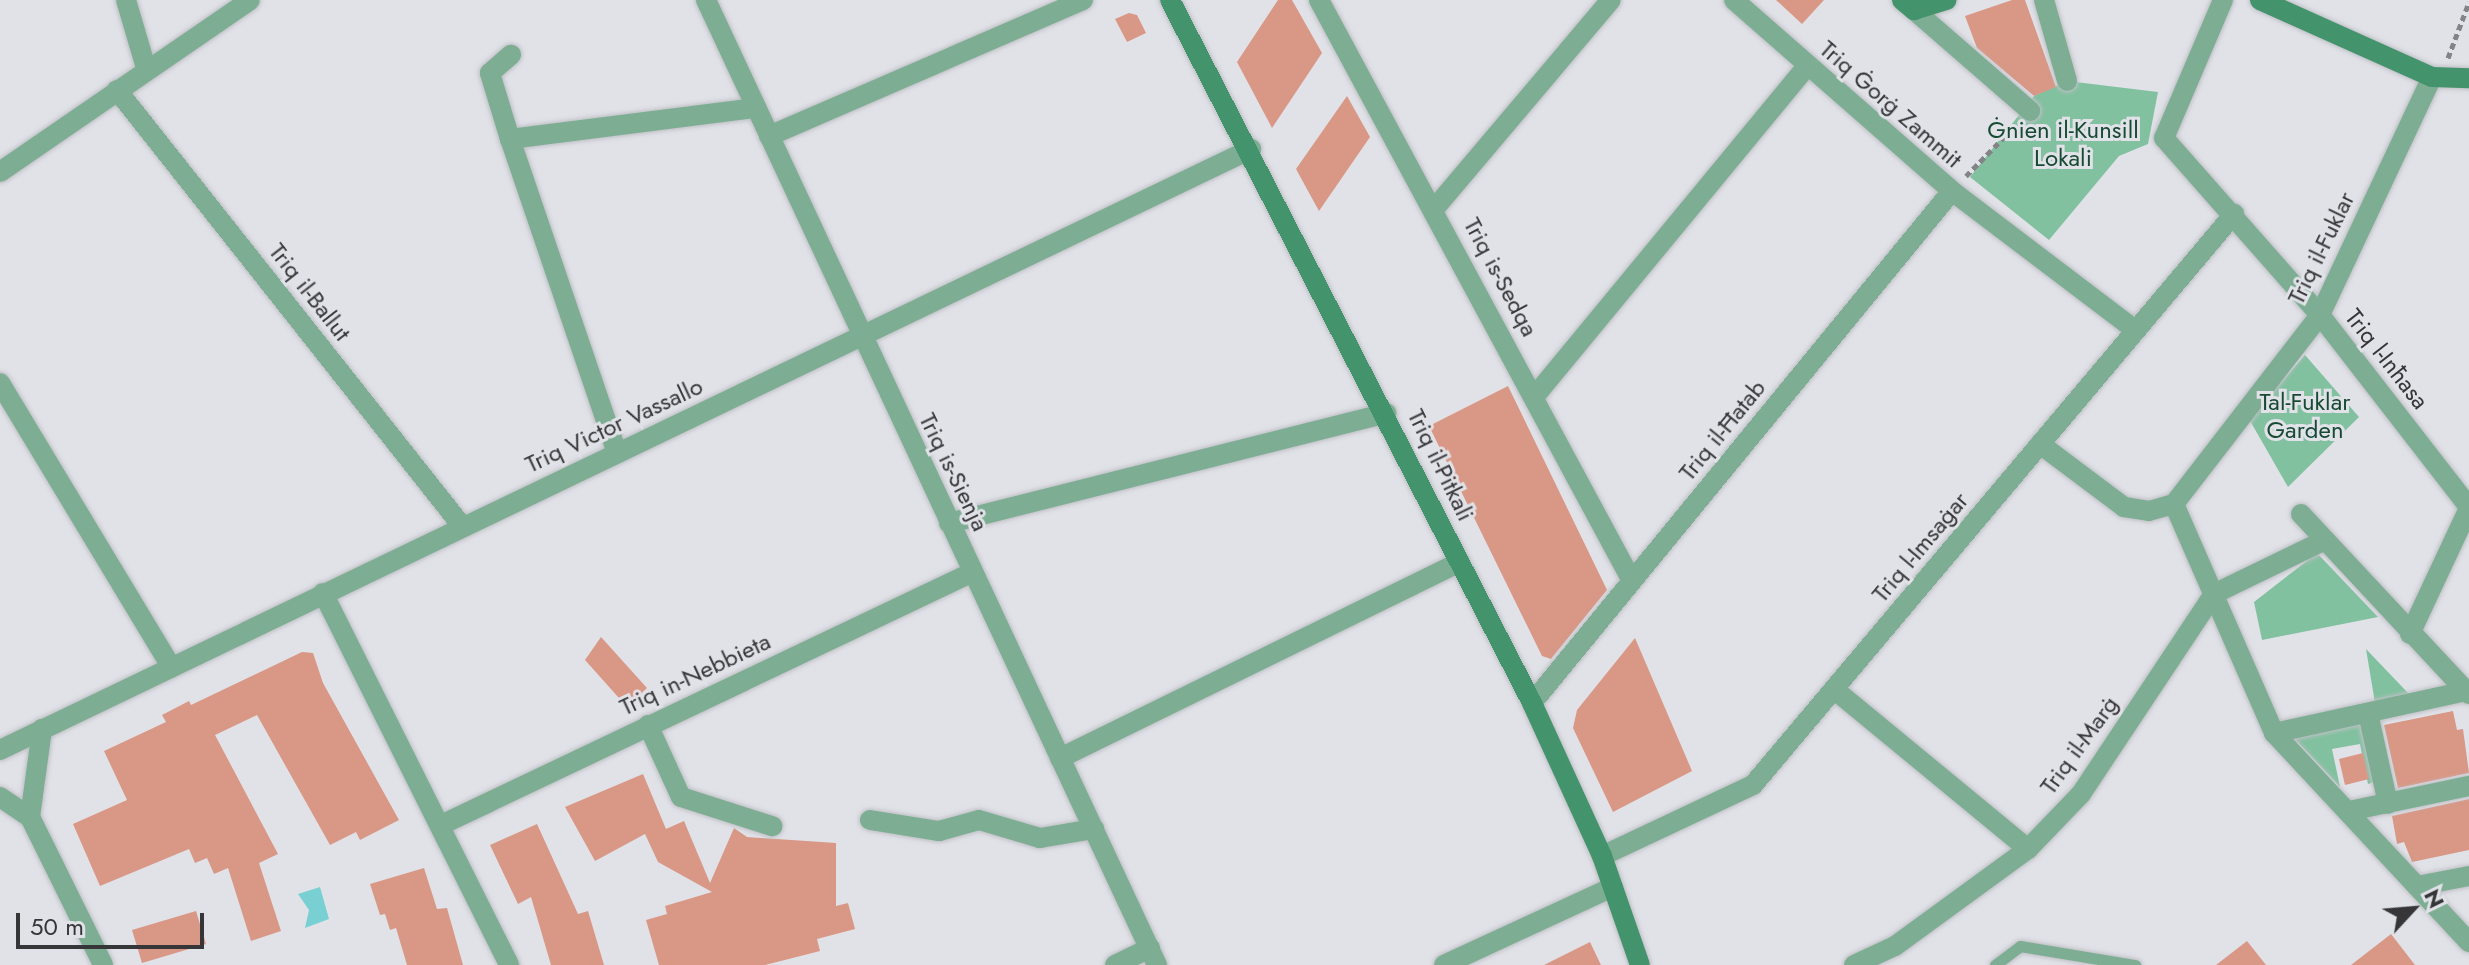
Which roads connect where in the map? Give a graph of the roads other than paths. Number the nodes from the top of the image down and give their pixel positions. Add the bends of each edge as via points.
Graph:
1 (126, 0) edge
2 (250, 0) edge
3 (706, 0) edge
4 (1083, 0) edge
5 (1170, 0) edge
6 (1319, 0) edge
7 (1611, 0) edge
8 (1734, 0) edge
9 (1947, 0) edge
10 (2044, 0) edge
11 (2223, 0) edge
12 (2260, 0) edge
13 (1908, 5) edge
14 (511, 55) dead end
15 (1807, 66) junction
16 (146, 68) junction
17 (2432, 77) junction
18 (2469, 78) edge
19 (2067, 81) dead end
20 (117, 90) junction
21 (756, 108) junction
22 (2030, 111) road end
23 (769, 136) junction
24 (510, 139) junction
25 (1251, 149) junction
26 (0, 172) edge
27 (1952, 191) junction
28 (1435, 208) junction
29 (2234, 214) junction
30 (2320, 315) junction
31 (2134, 329) junction
32 (860, 336) junction
33 (0, 383) edge
34 (1535, 396) junction
35 (1386, 413) junction
36 (2040, 444) junction
37 (617, 453) junction
38 (2174, 504) junction
39 (2469, 508) edge
40 (2301, 514) dead end
41 (949, 523) junction
42 (462, 526) junction
43 (2323, 541) junction
44 (1460, 562) junction
45 (973, 572) junction
46 (1632, 581) junction
47 (323, 593) junction
48 (2214, 594) junction
49 (2410, 634) junction
50 (171, 667) junction
51 (1835, 690) junction
52 (2468, 692) edge
53 (1532, 703) junction
54 (2368, 713) junction
55 (648, 725) junction
56 (42, 729) junction
57 (2274, 733) junction
58 (0, 750) edge
59 (1060, 758) junction
60 (2469, 786) edge
61 (0, 797) edge
62 (2388, 804) junction
63 (2349, 811) junction
64 (30, 817) junction
65 (870, 820) dead end
66 (441, 825) junction
67 (772, 826) dead end
68 (1094, 829) junction
69 (2028, 849) junction
70 (1602, 856) junction
71 (2469, 876) edge
72 (2417, 886) junction
73 (1613, 887) junction
74 (2469, 942) edge
75 (1154, 956) edge
76 (103, 965) edge
77 (509, 965) edge
78 (1115, 965) edge
79 (1444, 965) edge
80 (1640, 965) edge
81 (1854, 965) edge
82 (1995, 965) edge
83 (2135, 965) edge

1 - 16 street
2 - 16 street
3 - 21 street, Triq is-Sienja
4 - 23 street
5 - 25 street, Triq il-Pitkali
6 - 28 street, Triq is-Sedqa
7 - 28 street
8 - 15 street, Triq Ġorġ Zammit
9 - 13 street
10 - 19 street
11 - 29 street, Triq l-Inħasa via 2164,138
12 - 17 street
13 - 22 street
14 - 24 street via 493,65 490,73
15 - 27 street, Triq Ġorġ Zammit
15 - 34 street
16 - 20 street
17 - 18 street
17 - 30 street, Triq il-Fuklar
20 - 26 street
20 - 42 street, Triq il-Ballut
21 - 23 street, Triq is-Sienja
21 - 24 street
23 - 32 street, Triq is-Sienja
24 - 37 street
25 - 32 street, Triq Victor Vassallo
25 - 35 street, Triq il-Pitkali
27 - 31 street, Triq Ġorġ Zammit
27 - 46 street, Triq il-Ħatab
28 - 34 street, Triq is-Sedqa
29 - 30 street, Triq l-Inħasa
29 - 31 street, Triq l-Imsaġar
30 - 38 street, Triq il-Fuklar
30 - 39 street, Triq l-Inħasa
31 - 36 street, Triq l-Imsaġar
32 - 37 street, Triq Victor Vassallo
32 - 41 street, Triq is-Sienja
33 - 50 street
34 - 46 street, Triq is-Sedqa
35 - 41 street
35 - 44 street, Triq il-Pitkali
36 - 38 street via 2124,507 2149,511
36 - 51 street, Triq l-Imsaġar
37 - 42 street, Triq Victor Vassallo
38 - 48 street
39 - 49 street
40 - 43 street
41 - 45 street, Triq is-Sienja
42 - 47 street, Triq Victor Vassallo
43 - 48 street
43 - 49 street
44 - 53 street, Triq il-Pitkali
44 - 59 street
45 - 55 street, Triq in-Nebbieta
45 - 59 street, Triq is-Sienja
46 - 53 street, Triq il-Ħatab
47 - 50 street, Triq Victor Vassallo
47 - 66 street
48 - 57 street
48 - 69 street, Triq il-Marġ via 2081,794
49 - 52 street
50 - 56 street, Triq Victor Vassallo
51 - 69 street
51 - 70 street, Triq l-Imsaġar via 1753,785
52 - 54 street
53 - 70 street, Triq il-Pitkali
54 - 57 street
54 - 62 street
55 - 66 street, Triq in-Nebbieta
55 - 67 street via 681,797
56 - 58 street, Triq Victor Vassallo
56 - 64 street
57 - 63 street
59 - 68 street, Triq is-Sienja
60 - 62 street
61 - 64 street
62 - 63 street
63 - 72 street
64 - 76 street
65 - 68 street via 939,831 979,820 1040,838
66 - 77 street
68 - 75 street, Triq is-Sienja
69 - 81 street, Triq il-Marġ via 1895,946
70 - 73 street, Triq il-Pitkali
71 - 72 street
72 - 74 street
73 - 79 street
73 - 80 street, Triq il-Pitkali
75 - 78 street
82 - 83 lane via 2020,946

